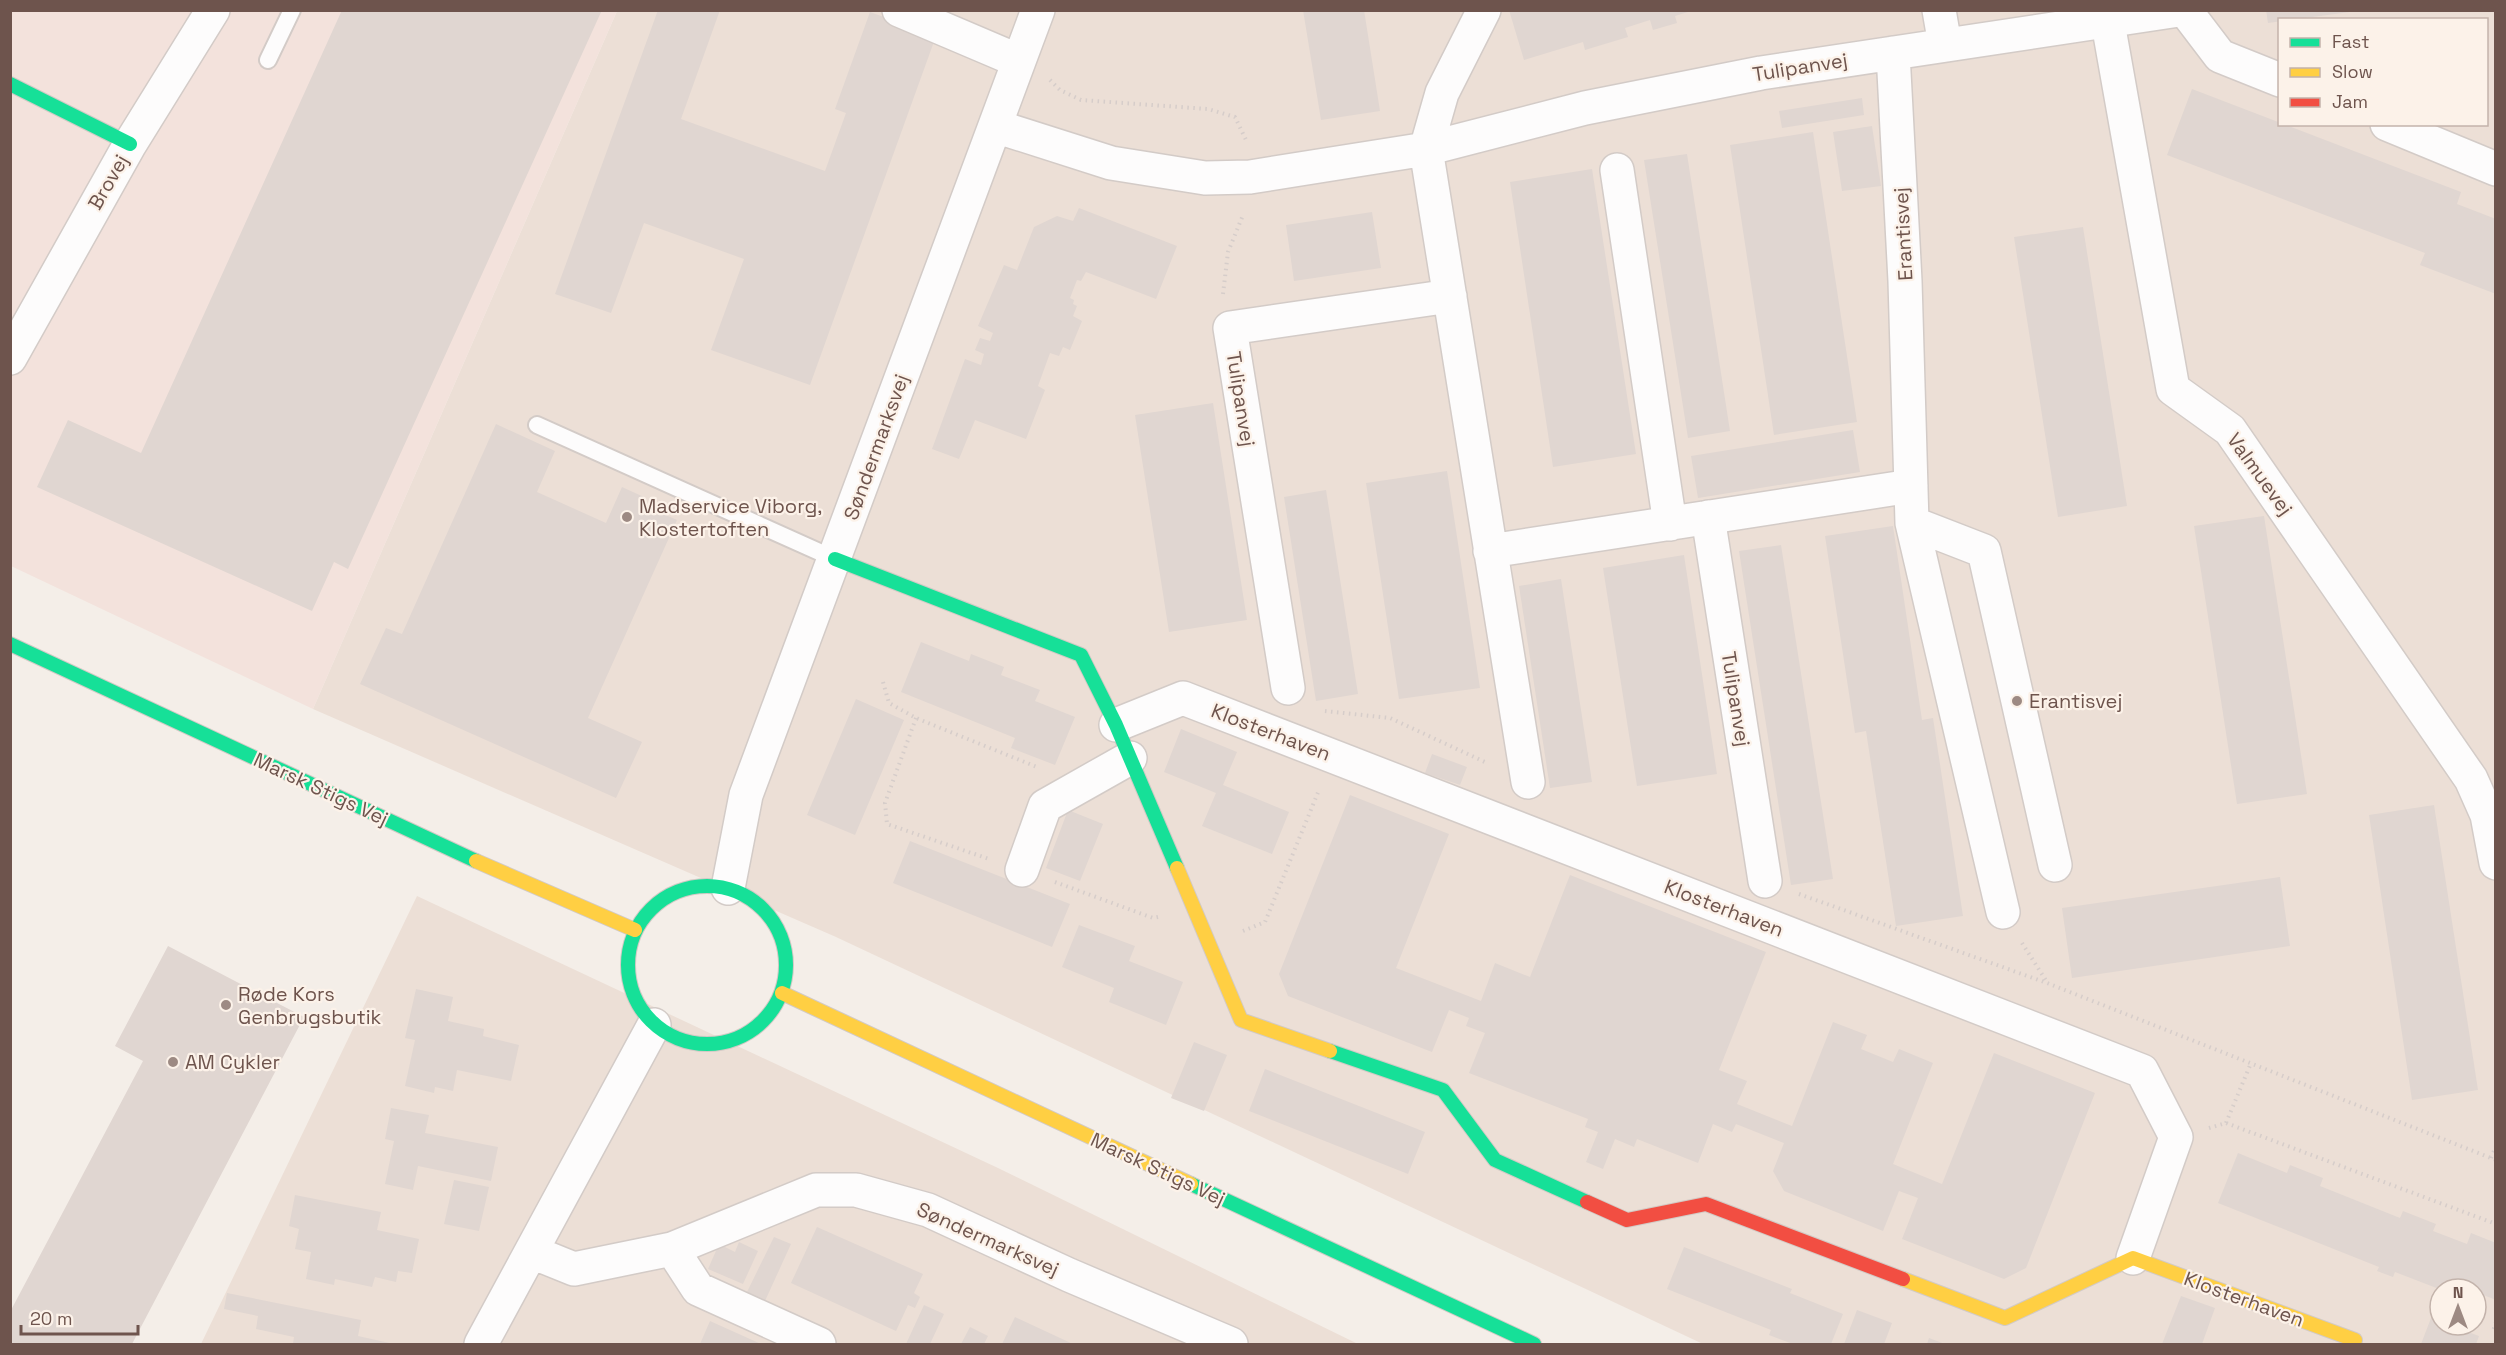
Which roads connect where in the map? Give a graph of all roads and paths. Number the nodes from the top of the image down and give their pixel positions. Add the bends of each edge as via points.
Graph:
1 (213, 10) edge
2 (292, 10) edge
3 (899, 10) edge
4 (1038, 10) edge
5 (1484, 10) edge
6 (1939, 10) edge
7 (2179, 10) edge
8 (2185, 10) edge
9 (2108, 23) junction
10 (1945, 45) junction
11 (1893, 53) junction
12 (268, 60) dead end
13 (1019, 61) junction
14 (2278, 80) edge
15 (10, 84) edge
16 (995, 126) junction
17 (2392, 126) edge
18 (130, 144) junction
19 (1426, 149) junction
20 (2496, 169) edge
21 (1617, 170) dead end
22 (1450, 296) junction
23 (10, 358) edge
24 (537, 425) dead end
25 (1911, 486) junction
26 (1708, 518) junction
27 (1911, 523) junction
28 (1670, 524) junction
29 (1490, 551) junction
30 (835, 559) junction
31 (10, 644) edge
32 (883, 682) dead end
33 (1288, 688) joint
34 (1116, 725) junction
35 (1333, 756) junction
36 (1130, 758) junction
37 (1528, 782) joint
38 (1072, 791) junction
39 (2496, 863) edge
40 (2055, 865) dead end
41 (1022, 870) dead end
42 (1765, 881) joint
43 (728, 888) junction
44 (2002, 912) joint
45 (634, 930) junction
46 (1209, 945) junction
47 (2047, 983) junction
48 (782, 993) junction
49 (654, 1025) junction
50 (2251, 1063) junction
51 (2226, 1123) junction
52 (2176, 1137) junction
53 (2496, 1146) edge
54 (2493, 1159) edge
55 (2496, 1224) edge
56 (672, 1249) junction
57 (532, 1252) junction
58 (2133, 1258) junction
59 (2496, 1322) edge
60 (2496, 1332) edge
61 (2355, 1340) dead end
62 (481, 1344) edge
63 (819, 1344) edge
64 (1231, 1344) edge
65 (1534, 1344) edge

1 - 18 street, Brovej
2 - 12 lane
3 - 13 street
4 - 13 street, Søndermarksvej
5 - 19 street via 1442,93
6 - 10 street
7 - 9 street, Tulipanvej
8 - 14 street via 2220,56
9 - 10 street, Tulipanvej
9 - 39 street, Valmuevej via 2173,389 2230,430 2465,769 2487,815
10 - 11 street, Tulipanvej
11 - 19 street, Tulipanvej via 1761,73 1585,108
11 - 25 street, Erantisvej
13 - 16 street, Søndermarksvej
15 - 18 street
16 - 19 street, Tulipanvej via 1110,164 1205,178 1250,177
16 - 30 street, Søndermarksvej
17 - 20 street
18 - 23 street, Brovej
19 - 22 street
21 - 28 street
22 - 29 street
22 - 33 street, Tulipanvej via 1230,328
24 - 30 lane
25 - 26 street
25 - 27 street, Erantisvej
26 - 28 street
26 - 42 street, Tulipanvej
27 - 40 street via 1984,551
27 - 44 street, Erantisvej
28 - 29 street
29 - 37 street
30 - 34 street via 1081,655
30 - 43 street, Søndermarksvej via 747,795
31 - 45 street, Marsk Stigs Vej via 442,846
32 - 38 path via 889,703 915,718 1050,772
33 - 37 path via 1309,710 1390,718
34 - 35 street, Klosterhaven via 1184,698
34 - 36 street
35 - 46 path via 1265,922
35 - 52 street, Klosterhaven via 2142,1071
36 - 38 street
36 - 46 street
38 - 41 street via 1045,806
42 - 47 path
43 - 45 street via 700,885 674,892 651,908
43 - 48 street via 759,905 771,917 784,941 787,967
44 - 47 path
45 - 49 street via 627,955 628,981 638,1006
46 - 58 street via 1241,1020 1443,1090 1495,1160 1627,1220 1706,1204 2005,1318
47 - 50 path
48 - 49 street via 760,1025 727,1043 688,1043
48 - 65 street, Marsk Stigs Vej
49 - 57 street
50 - 51 path
50 - 54 path
51 - 52 path
51 - 55 path
52 - 58 street
53 - 54 path
56 - 57 street, Søndermarksvej via 574,1269
56 - 63 street via 698,1289
56 - 64 street, Søndermarksvej via 816,1190 856,1190 928,1210
57 - 62 street
58 - 61 street, Klosterhaven
59 - 60 path

